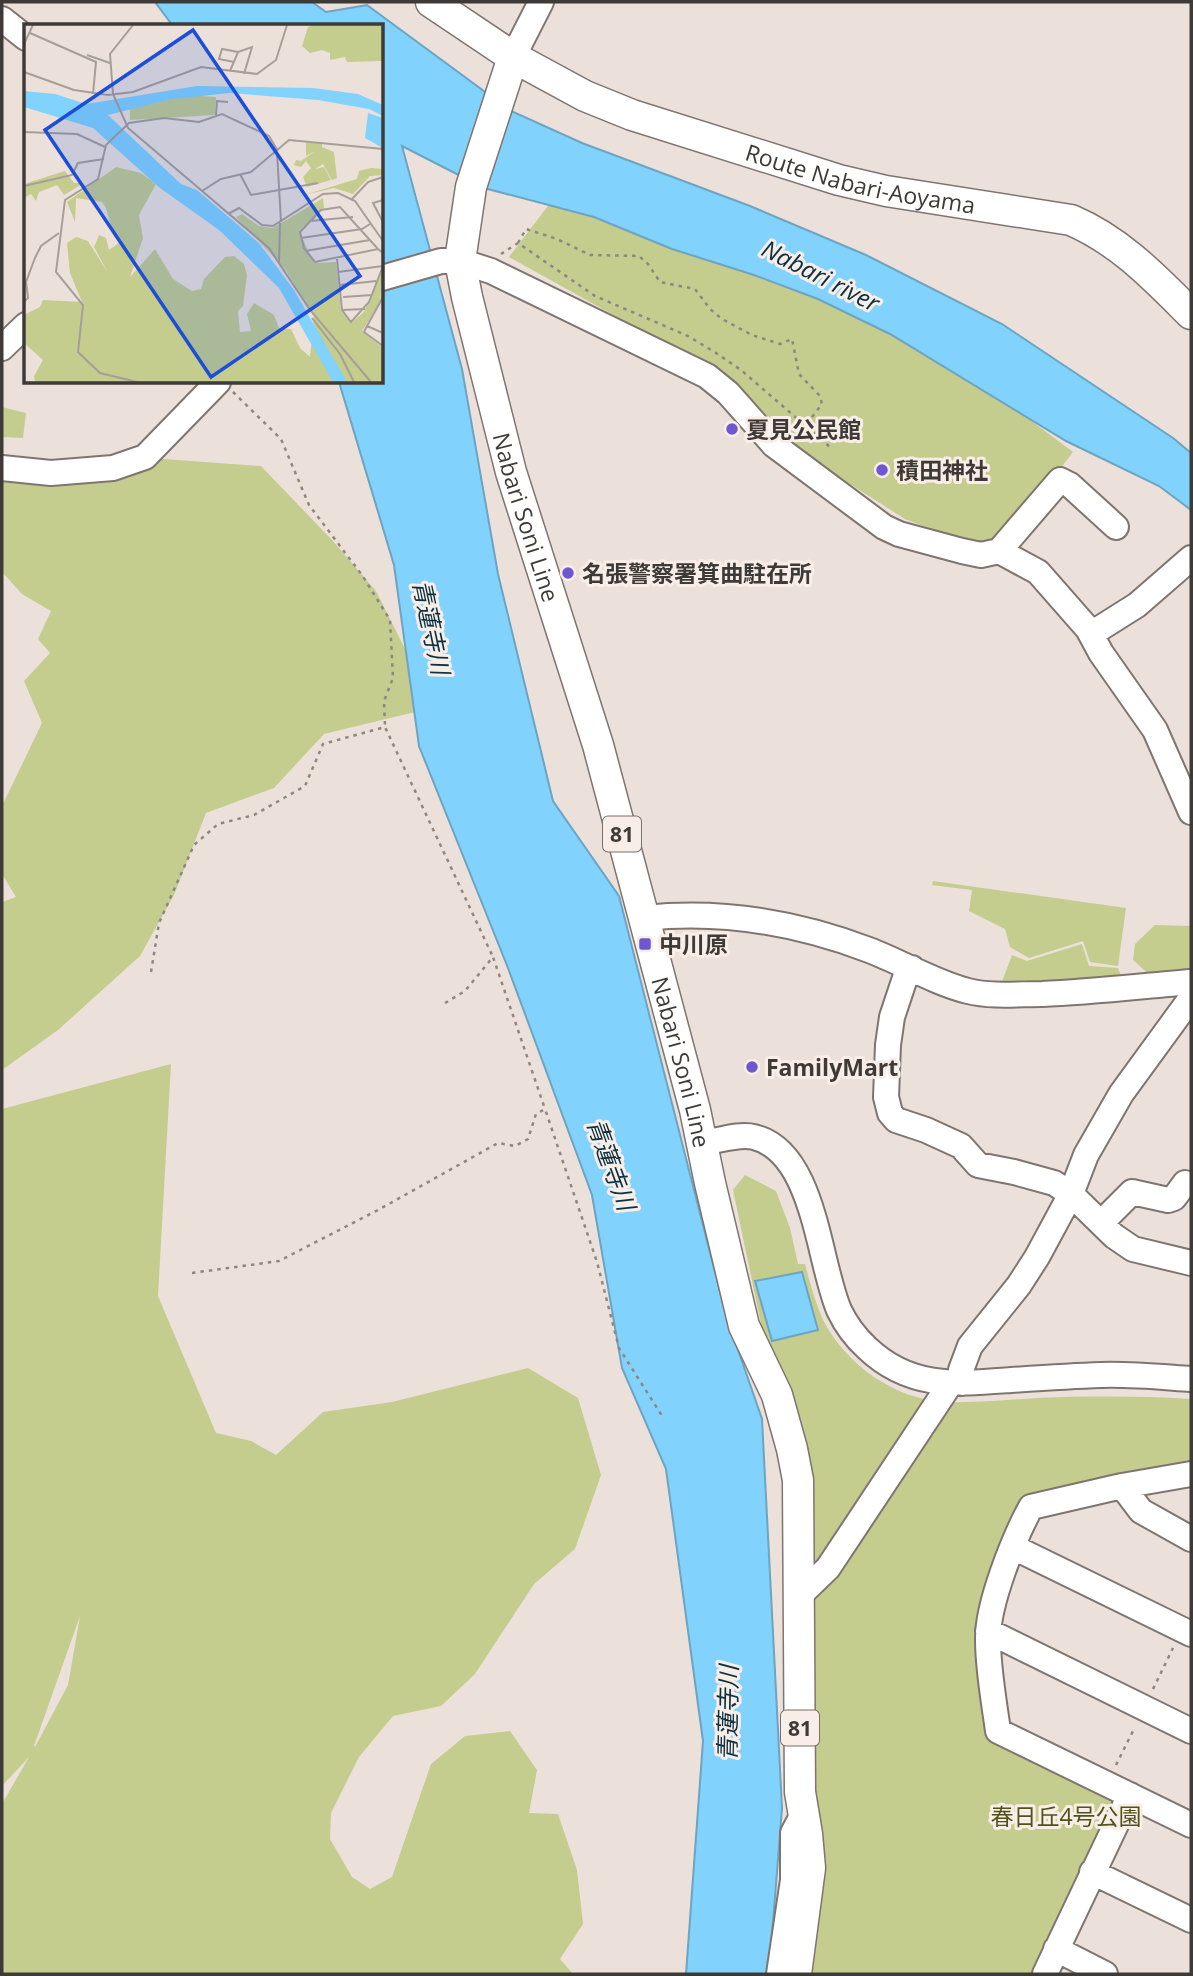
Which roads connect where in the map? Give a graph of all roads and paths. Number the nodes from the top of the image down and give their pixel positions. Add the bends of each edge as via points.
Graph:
1 (431, 2) edge
2 (541, 2) edge
3 (2, 19) edge
4 (24, 36) edge
5 (513, 57) junction
6 (518, 243) dead end
7 (448, 261) junction
8 (383, 278) edge
9 (1191, 314) edge
10 (24, 327) edge
11 (2, 348) edge
12 (224, 386) edge
13 (805, 426) dead end
14 (2, 468) edge
15 (1116, 527) dead end
16 (999, 551) junction
17 (1186, 571) edge
18 (1145, 580) dead end
19 (1089, 631) junction
20 (385, 727) junction
21 (1191, 813) edge
22 (645, 918) junction
23 (494, 957) junction
24 (912, 968) junction
25 (150, 972) dead end
26 (1191, 982) edge
27 (1191, 998) edge
28 (445, 1003) dead end
29 (545, 1110) junction
30 (702, 1143) junction
31 (1185, 1183) dead end
32 (1071, 1194) junction
33 (1101, 1223) junction
34 (1191, 1263) edge
35 (192, 1273) dead end
36 (1191, 1379) edge
37 (956, 1384) junction
38 (664, 1419) dead end
39 (1191, 1474) edge
40 (1122, 1486) junction
41 (1191, 1539) edge
42 (1013, 1546) junction
43 (800, 1595) junction
44 (988, 1631) junction
45 (1187, 1632) edge
46 (1144, 1708) junction
47 (1191, 1731) edge
48 (1107, 1784) junction
49 (1130, 1795) junction
50 (804, 1813) junction
51 (1191, 1825) edge
52 (1092, 1872) junction
53 (1191, 1920) edge
54 (1055, 1949) junction
55 (779, 1974) edge
56 (796, 1974) edge
57 (1045, 1974) edge
58 (1105, 1974) edge

1 - 5 main road
2 - 5 street
3 - 4 street
5 - 7 main road, Nabari Soni Line / 81
5 - 9 main road, Route Nabari-Aoyama via 620,111 839,180 1071,220 1119,245
6 - 13 path via 526,229 590,255 639,256 660,282 695,289 710,309 738,328 780,344 792,339 799,374 822,404
7 - 8 street
7 - 16 street via 491,271 708,376 774,445 884,527 981,555
7 - 22 main road, Nabari Soni Line / 81 via 480,352 511,472 598,745
10 - 11 street
12 - 14 street via 145,457 113,468 51,473
12 - 20 path via 281,439 309,505 390,620 393,678 384,701
15 - 16 street via 1060,480
16 - 19 street via 1038,572
17 - 19 street
18 - 19 street
19 - 21 street via 1155,730
20 - 23 path
20 - 25 path via 323,744 305,786 254,815 218,824 194,845 159,923
22 - 24 street via 713,916 790,925
22 - 30 main road, Nabari Soni Line / 81
23 - 28 path via 465,991
23 - 29 path
24 - 26 street via 984,994 1083,992
24 - 32 street via 891,1023 886,1078 890,1113 901,1123 961,1146 978,1165 1054,1183
27 - 32 street via 1121,1094 1086,1155
29 - 35 path via 536,1114 527,1139 516,1146 498,1143 279,1261
29 - 38 path via 597,1262 619,1348
30 - 37 street via 753,1136 783,1152 800,1181 830,1284 848,1326 871,1351 902,1373
30 - 43 main road, Nabari Soni Line / 81 via 744,1326 777,1395 792,1449
31 - 33 street via 1168,1200 1132,1192
32 - 33 street
32 - 37 street via 1019,1285 970,1346
33 - 34 street via 1133,1249
36 - 37 street via 1105,1375
37 - 43 street via 828,1568
39 - 40 street
40 - 41 street via 1140,1511
40 - 42 street via 1031,1507
42 - 44 street
42 - 45 street
43 - 50 main road, Nabari Soni Line / 81 via 800,1792
44 - 46 street
44 - 48 street via 998,1731
45 - 46 path
46 - 47 street
46 - 48 path
48 - 49 street
49 - 51 street
49 - 52 street
50 - 55 street via 793,1833 793,1880
50 - 56 main road, Nabari Soni Line / 81 via 810,1868
52 - 53 street
52 - 54 street
54 - 57 street
54 - 58 street

